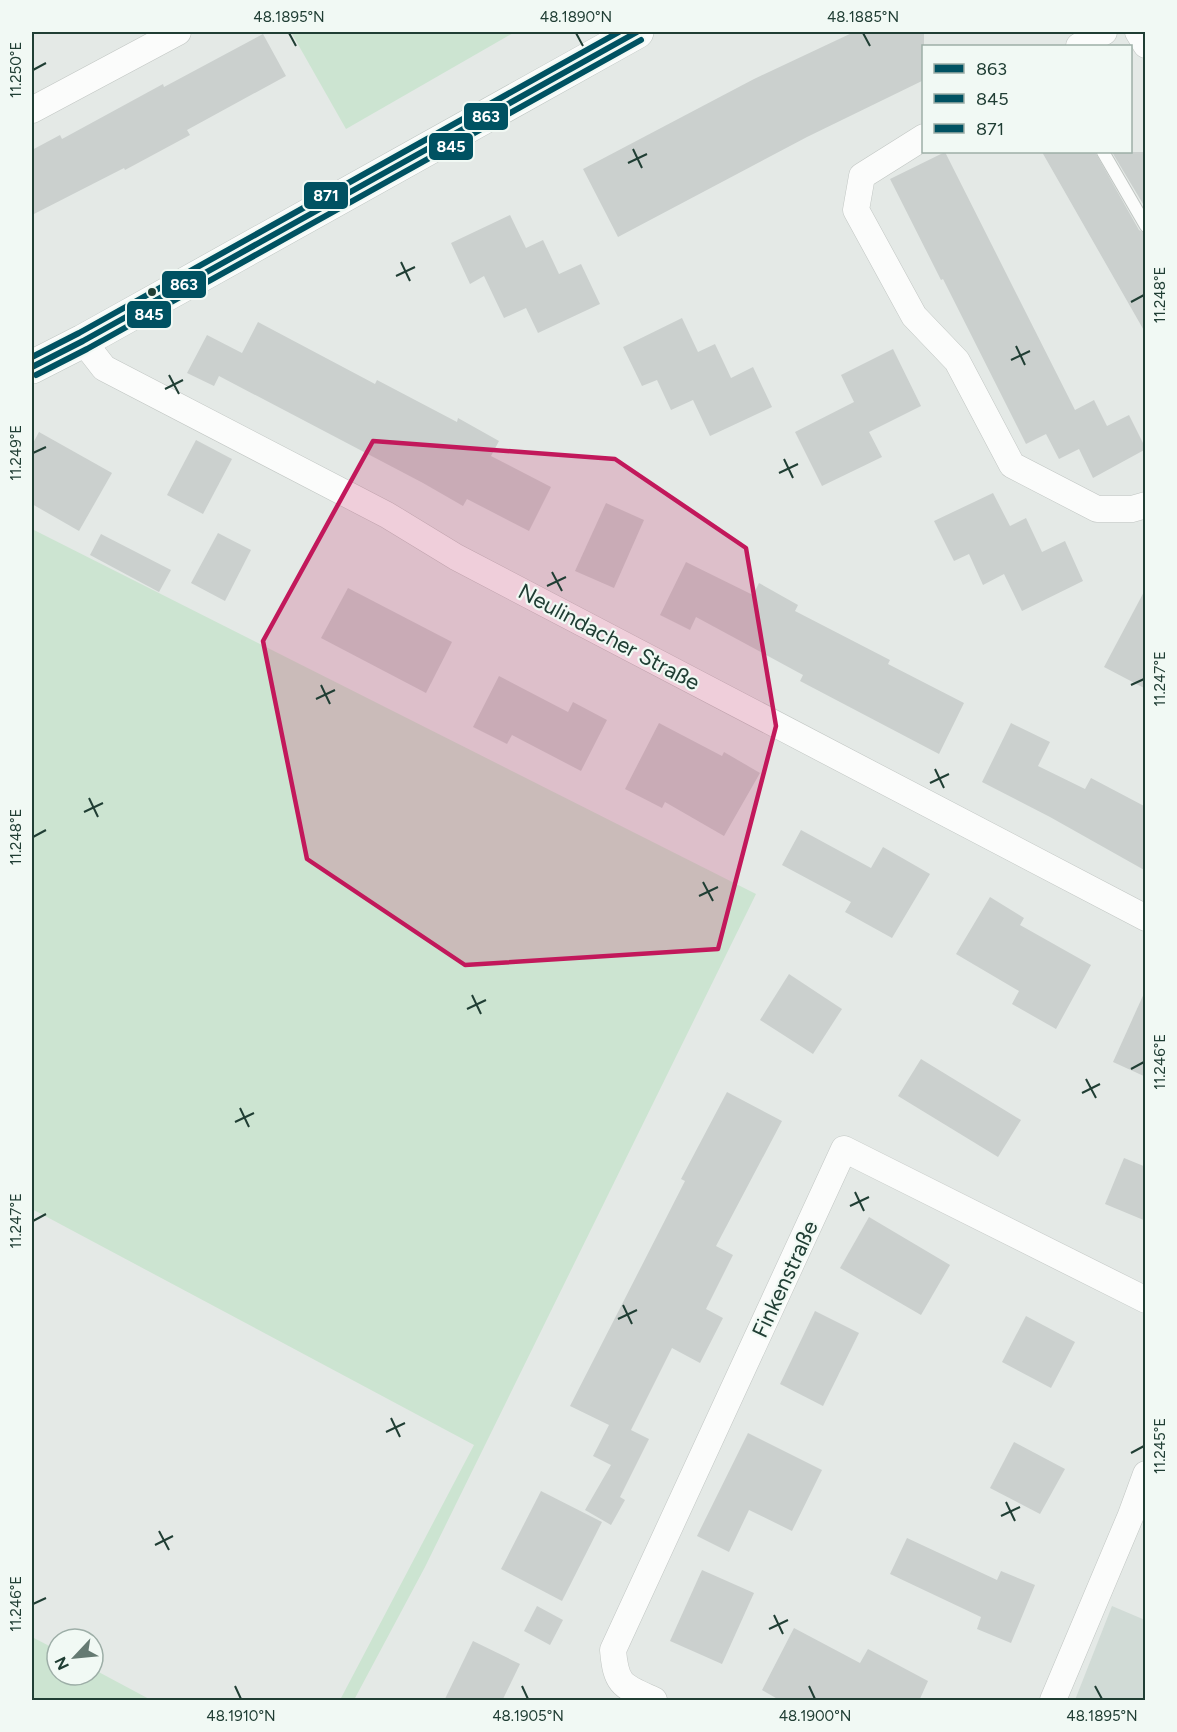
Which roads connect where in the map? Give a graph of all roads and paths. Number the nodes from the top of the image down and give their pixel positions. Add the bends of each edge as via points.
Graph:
1 (178, 32) edge
2 (637, 32) edge
3 (1104, 32) edge
4 (1138, 32) edge
5 (1081, 45) edge
6 (1146, 45) edge
7 (32, 110) edge
8 (922, 138) edge
9 (1104, 153) edge
10 (1146, 226) edge
11 (83, 341) junction
12 (32, 367) edge
13 (1146, 505) edge
14 (1146, 918) edge
15 (1146, 1300) edge
16 (1146, 1474) edge
17 (654, 1701) edge
18 (1053, 1701) edge

1 - 7 street
2 - 11 street
3 - 5 street
4 - 6 street
8 - 13 street via 862,176 856,210 914,316 957,361 1012,465 1097,509
9 - 10 lane
11 - 12 street
11 - 14 street, Neulindacher Straße via 104,368
15 - 17 street, Finkenstraße via 844,1149 613,1650 615,1671 621,1682
16 - 18 street

